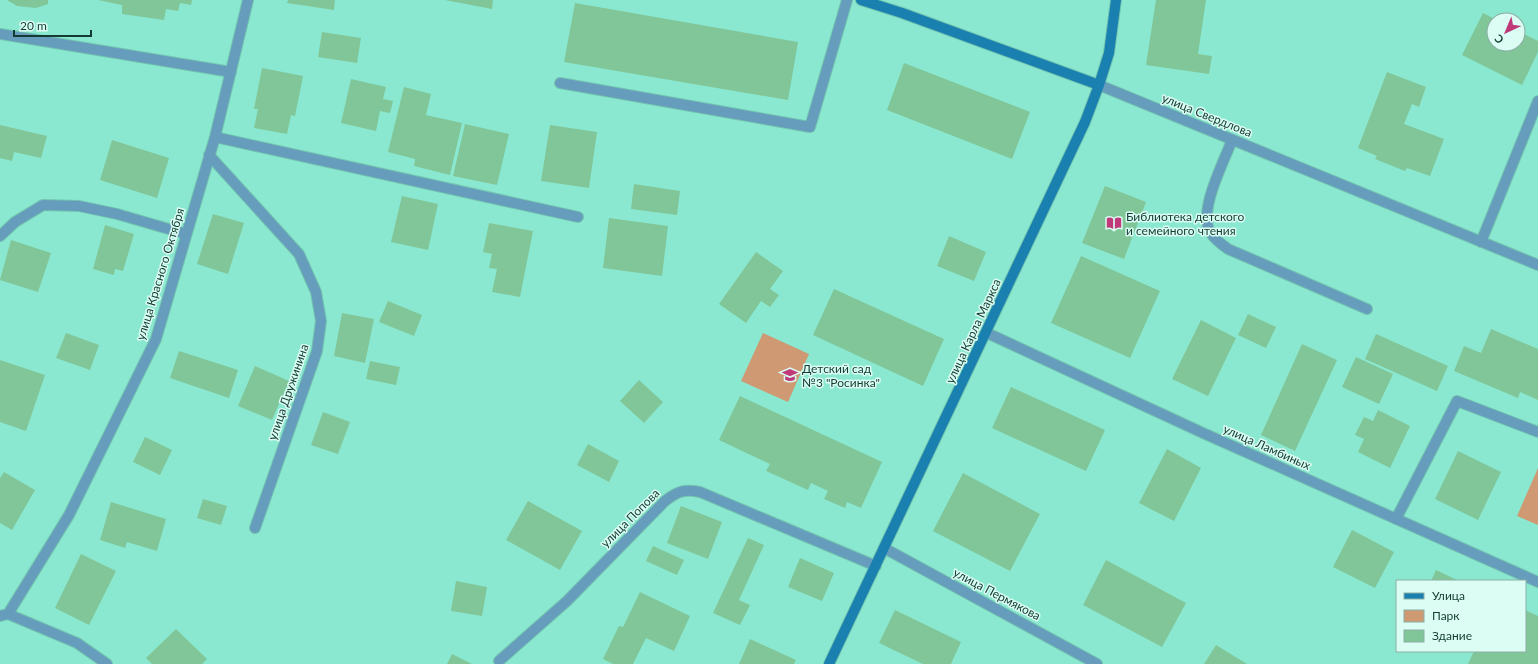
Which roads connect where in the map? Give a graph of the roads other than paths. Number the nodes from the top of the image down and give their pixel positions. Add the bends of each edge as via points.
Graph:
1 (248, 0) edge
2 (847, 0) edge
3 (861, 0) edge
4 (1116, 0) edge
5 (0, 34) edge
6 (231, 72) junction
7 (560, 83) dead end
8 (1099, 85) junction
9 (1538, 101) edge
10 (215, 137) junction
11 (1232, 140) junction
12 (209, 155) junction
13 (578, 217) dead end
14 (186, 234) junction
15 (0, 236) edge
16 (1480, 242) junction
17 (1538, 265) edge
18 (1367, 309) dead end
19 (987, 332) junction
20 (1538, 432) edge
21 (1396, 519) junction
22 (255, 528) dead end
23 (884, 548) junction
24 (876, 566) junction
25 (1538, 582) edge
26 (4, 615) edge
27 (498, 661) dead end
28 (107, 664) edge
29 (829, 664) edge
30 (1098, 664) edge

1 - 6 street, улица Красного Октября
2 - 7 street via 810,128
3 - 8 street, улица Свердлова
4 - 8 street, улица Карла Маркса via 1109,53
5 - 6 street
6 - 10 street, улица Красного Октября
8 - 11 street, улица Свердлова
8 - 19 street, улица Карла Маркса via 1085,122
9 - 16 street
10 - 12 street, улица Красного Октября
10 - 13 street
11 - 16 street, улица Свердлова
11 - 18 street via 1208,202 1206,218 1209,231 1228,249
12 - 14 street, улица Красного Октября
12 - 22 street, улица Дружинина via 299,254 316,292 321,321 317,351
14 - 15 street via 79,206 43,205 14,222
14 - 26 street, улица Красного Октября via 156,339 69,515
16 - 17 street, улица Свердлова
19 - 21 street, улица Ламбиных
19 - 23 street, улица Карла Маркса
20 - 21 street via 1457,401
21 - 25 street, улица Ламбиных
23 - 24 street, улица Карла Маркса
23 - 30 street, улица Пермякова
24 - 27 street, улица Попова via 700,492 687,489 665,501 567,601
24 - 29 street, улица Карла Маркса
26 - 28 street via 77,643

